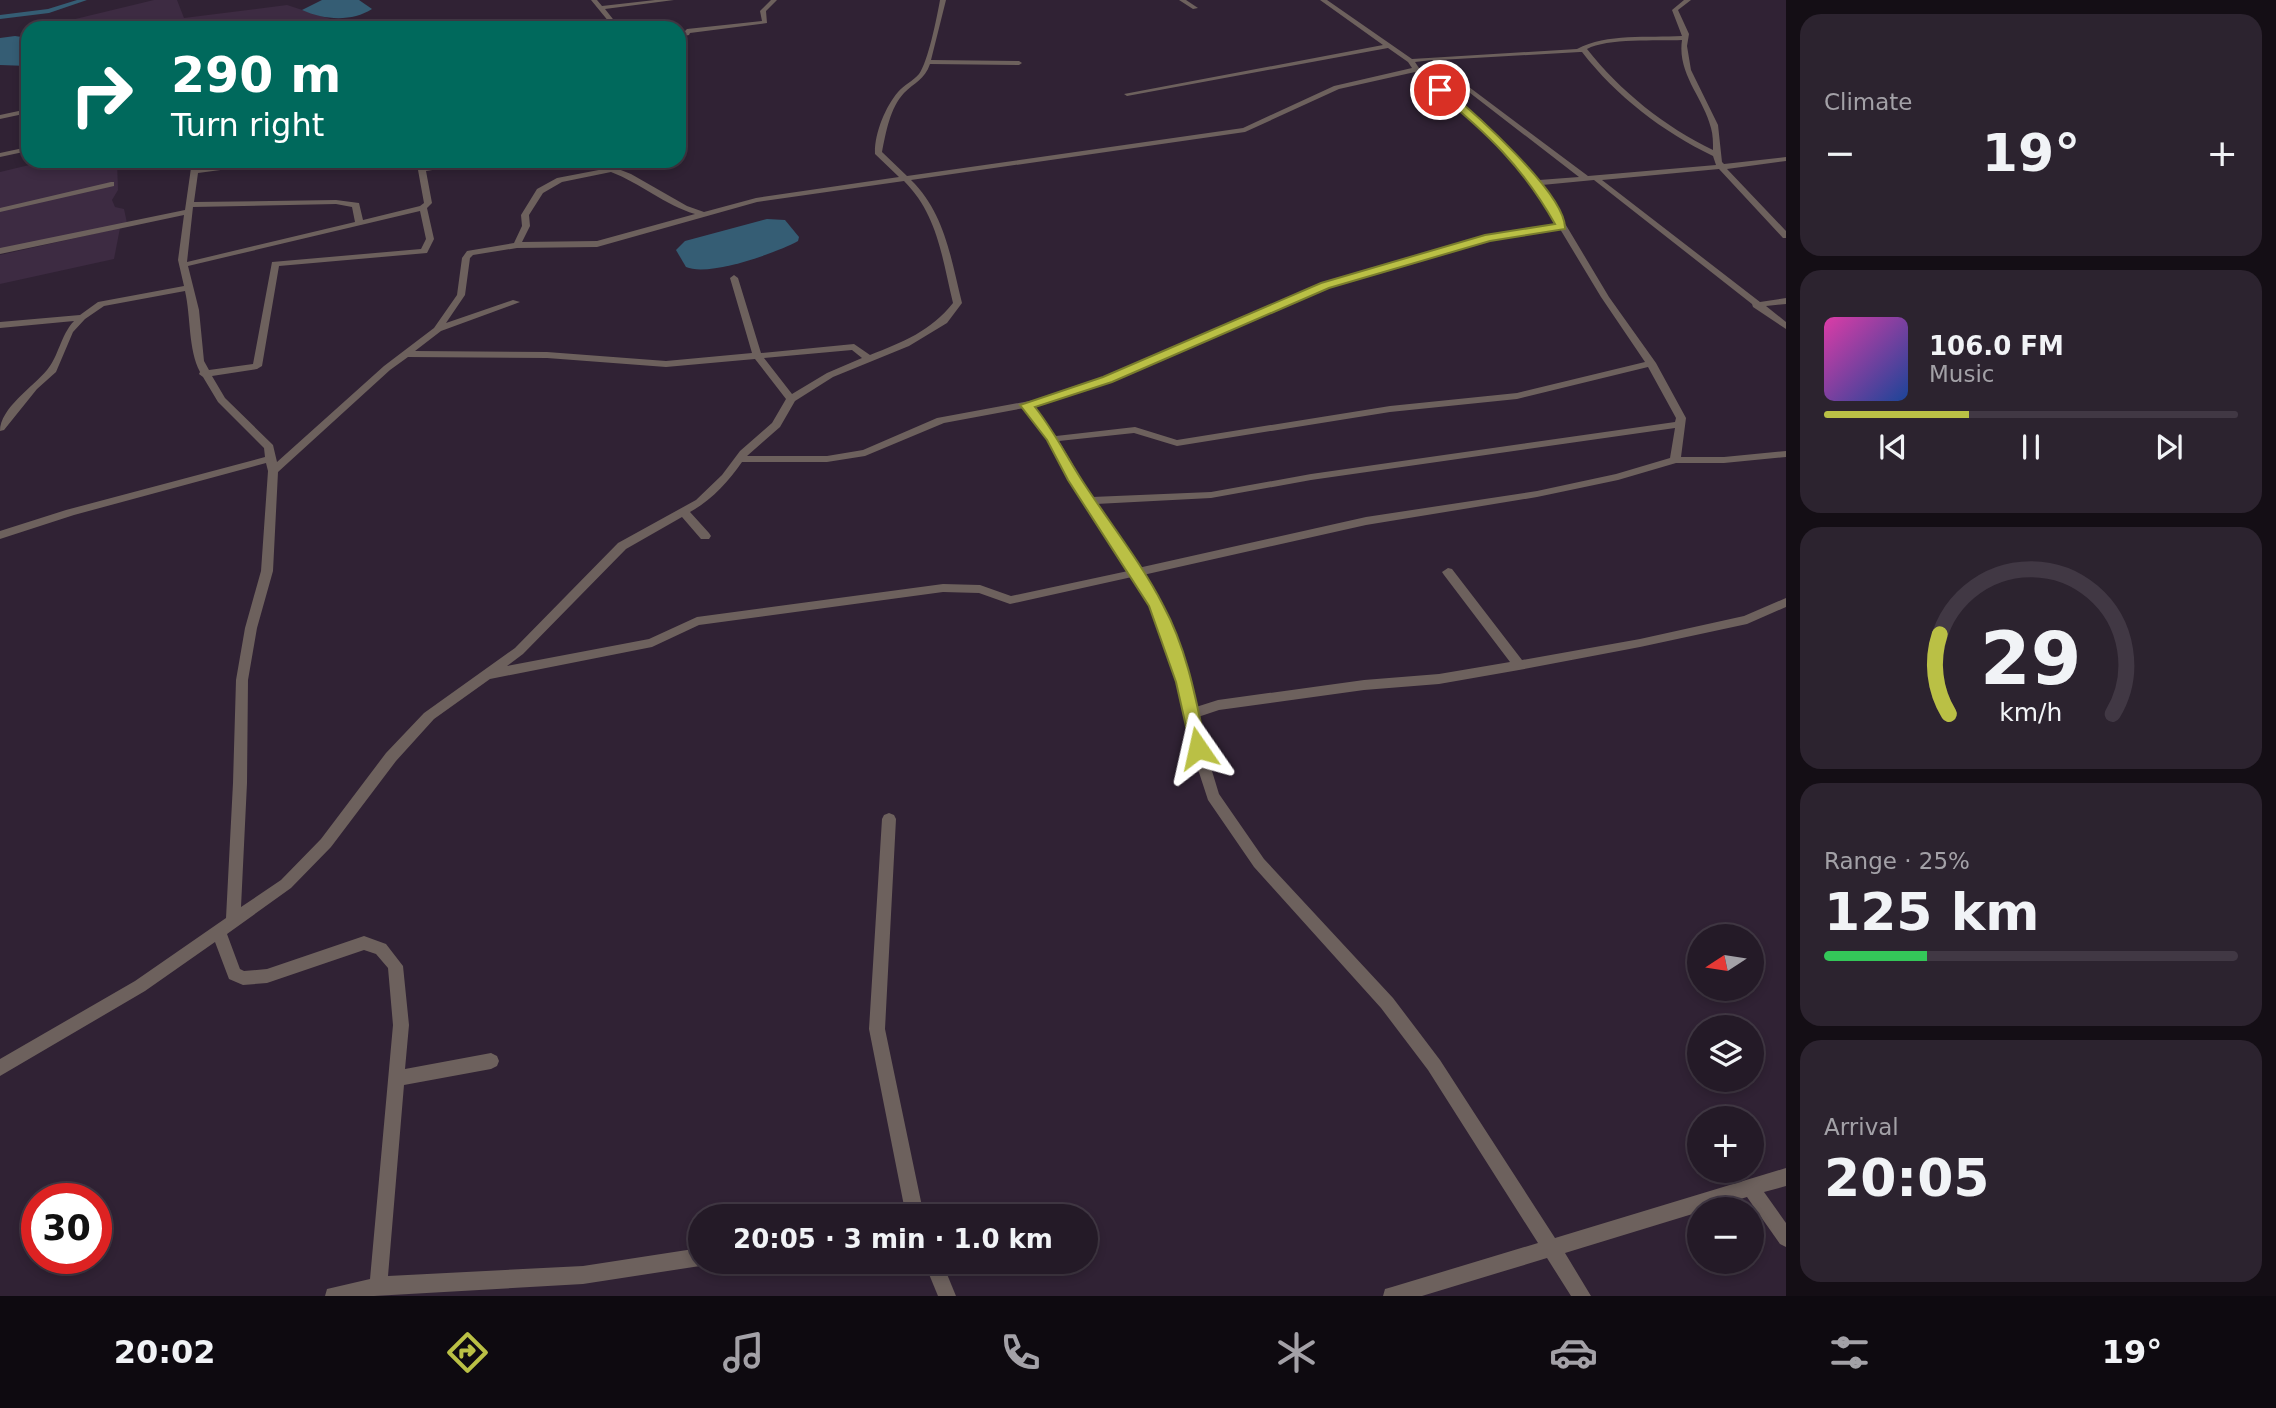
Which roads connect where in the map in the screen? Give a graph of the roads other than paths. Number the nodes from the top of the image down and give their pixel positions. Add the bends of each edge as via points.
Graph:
1 (594, 0) edge
2 (671, 0) edge
3 (774, 0) edge
4 (957, 0) edge
5 (1182, 0) edge
6 (1323, 0) edge
7 (1688, 0) edge
8 (943, 1) edge
9 (601, 8) junction
10 (1195, 8) dead end
11 (611, 21) edge
12 (686, 34) edge
13 (1685, 38) junction
14 (1387, 46) junction
15 (1584, 50) junction
16 (1433, 58) junction
17 (926, 62) junction
18 (1019, 63) dead end
19 (1413, 65) junction
20 (1127, 94) dead end
21 (21, 112) edge
22 (0, 117) edge
23 (21, 150) edge
24 (1716, 154) junction
25 (0, 155) edge
26 (1786, 159) edge
27 (1721, 167) junction
28 (195, 168) edge
29 (431, 168) edge
30 (597, 168) edge
31 (612, 168) edge
32 (1590, 178) junction
33 (906, 179) junction
34 (1537, 183) junction
35 (111, 184) dead end
36 (423, 208) junction
37 (188, 209) junction
38 (0, 210) edge
39 (702, 214) junction
40 (359, 222) junction
41 (1562, 226) junction
42 (1786, 236) edge
43 (517, 245) junction
44 (0, 251) edge
45 (183, 265) junction
46 (734, 278) dead end
47 (187, 288) junction
48 (1786, 301) edge
49 (516, 302) dead end
50 (1756, 305) junction
51 (82, 317) junction
52 (0, 325) edge
53 (1786, 326) edge
54 (437, 330) junction
55 (405, 354) junction
56 (757, 355) junction
57 (869, 359) junction
58 (1651, 363) junction
59 (204, 374) junction
60 (791, 399) junction
61 (1027, 405) junction
62 (1680, 424) junction
63 (0, 428) edge
64 (1054, 439) junction
65 (1786, 454) edge
66 (271, 459) junction
67 (739, 459) junction
68 (1675, 460) junction
69 (273, 471) junction
70 (1087, 501) junction
71 (683, 511) junction
72 (0, 535) edge
73 (705, 536) dead end
74 (1448, 572) dead end
75 (1135, 574) junction
76 (1786, 602) edge
77 (1519, 665) junction
78 (480, 677) junction
79 (1191, 714) junction
80 (889, 819) dead end
81 (233, 919) junction
82 (218, 930) junction
83 (491, 1061) dead end
84 (0, 1068) edge
85 (396, 1079) junction
86 (1786, 1177) edge
87 (1751, 1188) junction
88 (913, 1204) edge
89 (1786, 1238) edge
90 (1553, 1248) junction
91 (688, 1259) edge
92 (938, 1274) edge
93 (378, 1286) junction
94 (334, 1296) edge
95 (947, 1296) edge
96 (1392, 1296) edge
97 (1582, 1296) edge

1 - 9 street
2 - 9 street
3 - 12 street via 763,11 765,22
4 - 8 street
5 - 10 street
6 - 14 street
7 - 13 street via 1675,10
8 - 17 street via 942,18
9 - 11 street
13 - 15 street via 1609,41 1593,43
13 - 24 street via 1686,64 1715,128
14 - 19 street
14 - 20 street
15 - 16 street
15 - 24 street via 1608,78 1674,131
16 - 19 street
16 - 32 street
17 - 18 street
17 - 33 street via 924,72 899,94 883,127 878,152
19 - 33 street via 1313,97 1245,130
19 - 34 street via 1480,122
21 - 22 street
23 - 25 street
24 - 27 street
26 - 27 street
27 - 32 street
27 - 42 street
28 - 37 street
29 - 36 street via 422,170 428,203
30 - 43 street via 540,191 525,215 526,226
31 - 39 street
32 - 34 street
32 - 50 street
33 - 39 street via 756,200
33 - 57 street via 931,210 958,303 944,321
34 - 41 street
35 - 38 street
36 - 40 street
36 - 59 street via 429,239 424,251 275,264 257,366
37 - 40 street via 336,202 356,205
37 - 44 street
37 - 45 street
39 - 43 street via 597,244
40 - 45 street
41 - 58 street
41 - 61 street via 1489,237 1325,286 1108,379
43 - 54 street via 470,253 461,295
45 - 47 street
46 - 56 street
47 - 51 street via 101,304
47 - 59 street
48 - 50 street
49 - 54 street
50 - 53 street
51 - 52 street
51 - 63 street via 69,331 53,370
54 - 55 street
55 - 56 street via 547,355 666,364
55 - 69 street
56 - 57 street via 855,347
56 - 60 street
57 - 60 street
58 - 62 street
58 - 64 street via 1517,396 1390,409 1177,443 1135,430
59 - 66 street via 221,400 269,447
60 - 67 street via 776,425
61 - 64 street
61 - 67 street via 941,420 865,453 827,459
62 - 68 street
62 - 70 street via 1210,495
64 - 70 street
65 - 68 street
66 - 69 street
66 - 72 street
67 - 71 street via 700,502
68 - 75 street via 1618,477 1366,521
69 - 81 street via 267,571 242,680
70 - 75 street
71 - 73 street
71 - 78 street via 622,547 519,651
74 - 77 street
75 - 78 street via 1010,600 980,589 943,588 697,621 652,643
75 - 79 street via 1172,641
76 - 77 street via 1747,620
77 - 79 street via 1218,705
78 - 81 street via 429,716 391,757 326,843 286,884
79 - 90 street via 1213,796 1259,863 1387,1003 1434,1065
80 - 88 street via 877,1029
81 - 82 street
82 - 84 street via 140,986
82 - 85 street via 238,978 267,976 364,943 381,949 395,966 401,1025
83 - 85 street
85 - 93 street
86 - 87 street
87 - 89 street
87 - 90 street
90 - 96 street
90 - 97 street
91 - 93 street via 583,1275
92 - 95 street
93 - 94 street

